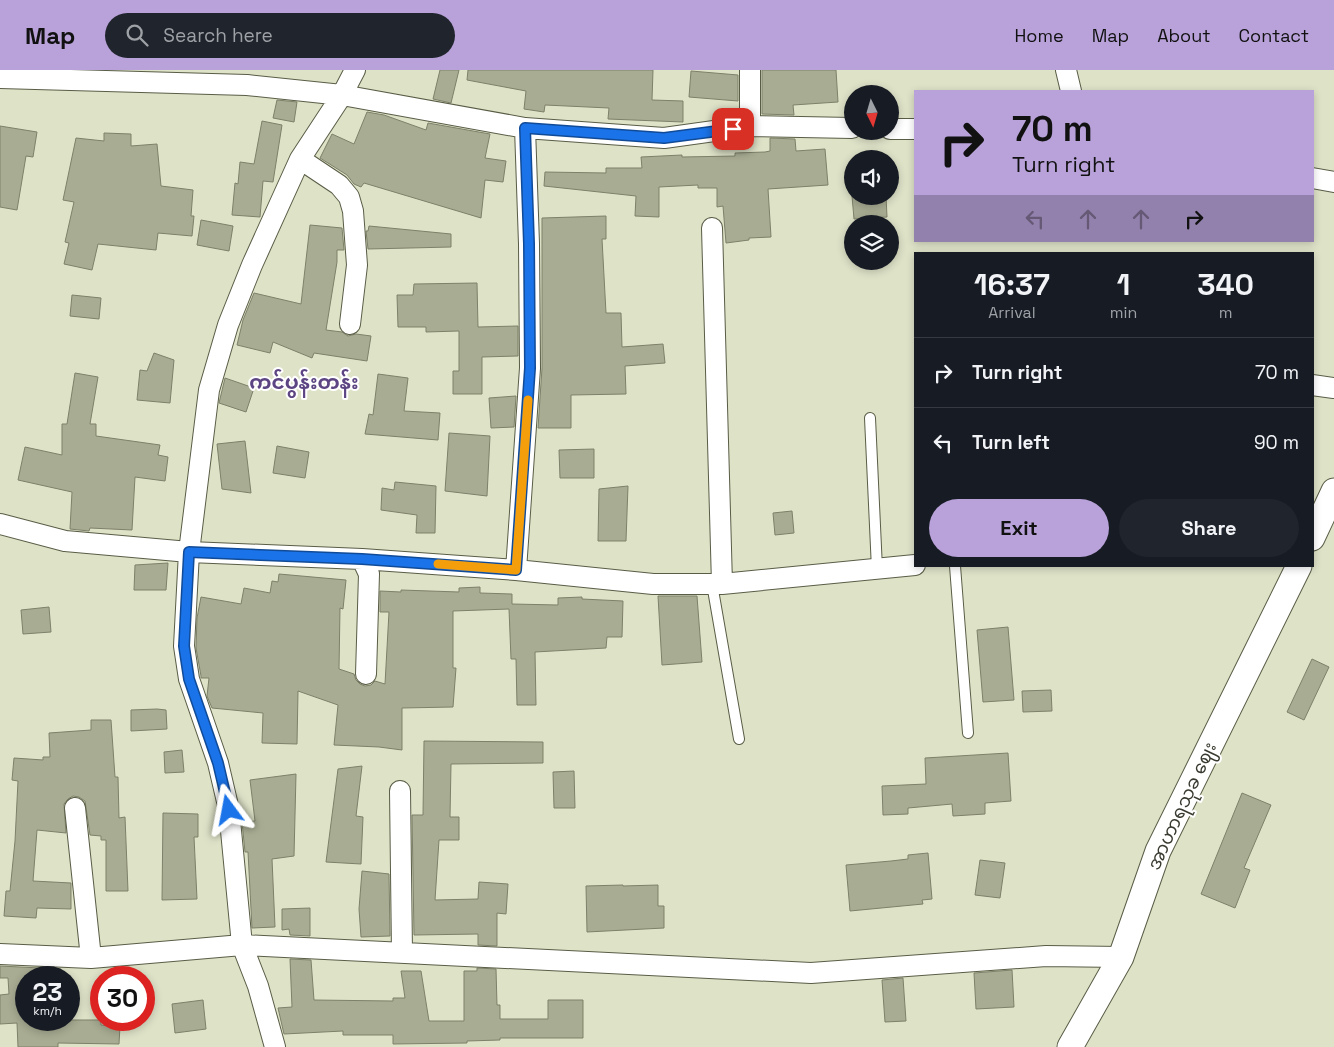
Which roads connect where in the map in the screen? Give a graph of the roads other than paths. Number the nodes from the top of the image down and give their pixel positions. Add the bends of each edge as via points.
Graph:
1 (355, 70) edge
2 (750, 70) edge
3 (1066, 70) edge
4 (0, 78) edge
5 (1071, 90) edge
6 (342, 95) junction
7 (750, 126) junction
8 (525, 128) junction
9 (844, 128) edge
10 (899, 129) edge
11 (914, 129) edge
12 (300, 159) junction
13 (1314, 178) edge
14 (1334, 182) edge
15 (712, 228) dead end
16 (350, 324) dead end
17 (1314, 384) edge
18 (1334, 388) edge
19 (870, 418) dead end
20 (1334, 491) edge
21 (0, 524) edge
22 (1314, 534) edge
23 (189, 552) junction
24 (362, 559) junction
25 (914, 566) edge
26 (955, 567) edge
27 (1299, 567) edge
28 (877, 569) junction
29 (516, 570) junction
30 (717, 584) junction
31 (366, 674) dead end
32 (968, 733) dead end
33 (739, 739) dead end
34 (400, 791) dead end
35 (76, 808) dead end
36 (242, 945) junction
37 (402, 953) junction
38 (0, 954) edge
39 (1121, 957) junction
40 (91, 958) junction
41 (275, 1047) edge
42 (1070, 1047) edge

1 - 6 street
2 - 7 street
3 - 5 street
4 - 6 street via 247,85
6 - 8 street
6 - 12 street
7 - 8 street via 664,138
7 - 9 street
8 - 29 street via 530,368
10 - 11 street
12 - 16 street via 339,184 349,197 356,265
12 - 23 street via 252,265 209,390
13 - 14 street
15 - 30 street
17 - 18 street
19 - 28 lane
20 - 22 street
21 - 23 street via 65,541
23 - 24 street
23 - 36 street via 184,646 189,679 218,763 229,810
24 - 29 street
24 - 31 street via 369,574
25 - 28 street
26 - 32 lane
27 - 39 street, အာဟာရသုခ ဈေး via 1158,851
28 - 30 street
29 - 30 street via 653,584
30 - 33 lane
34 - 37 street
35 - 40 street
36 - 37 street
36 - 40 street
36 - 41 street via 258,986
37 - 39 street via 811,973 1046,956
38 - 40 street
39 - 42 street, အာဟာရသုခ ဈေး

